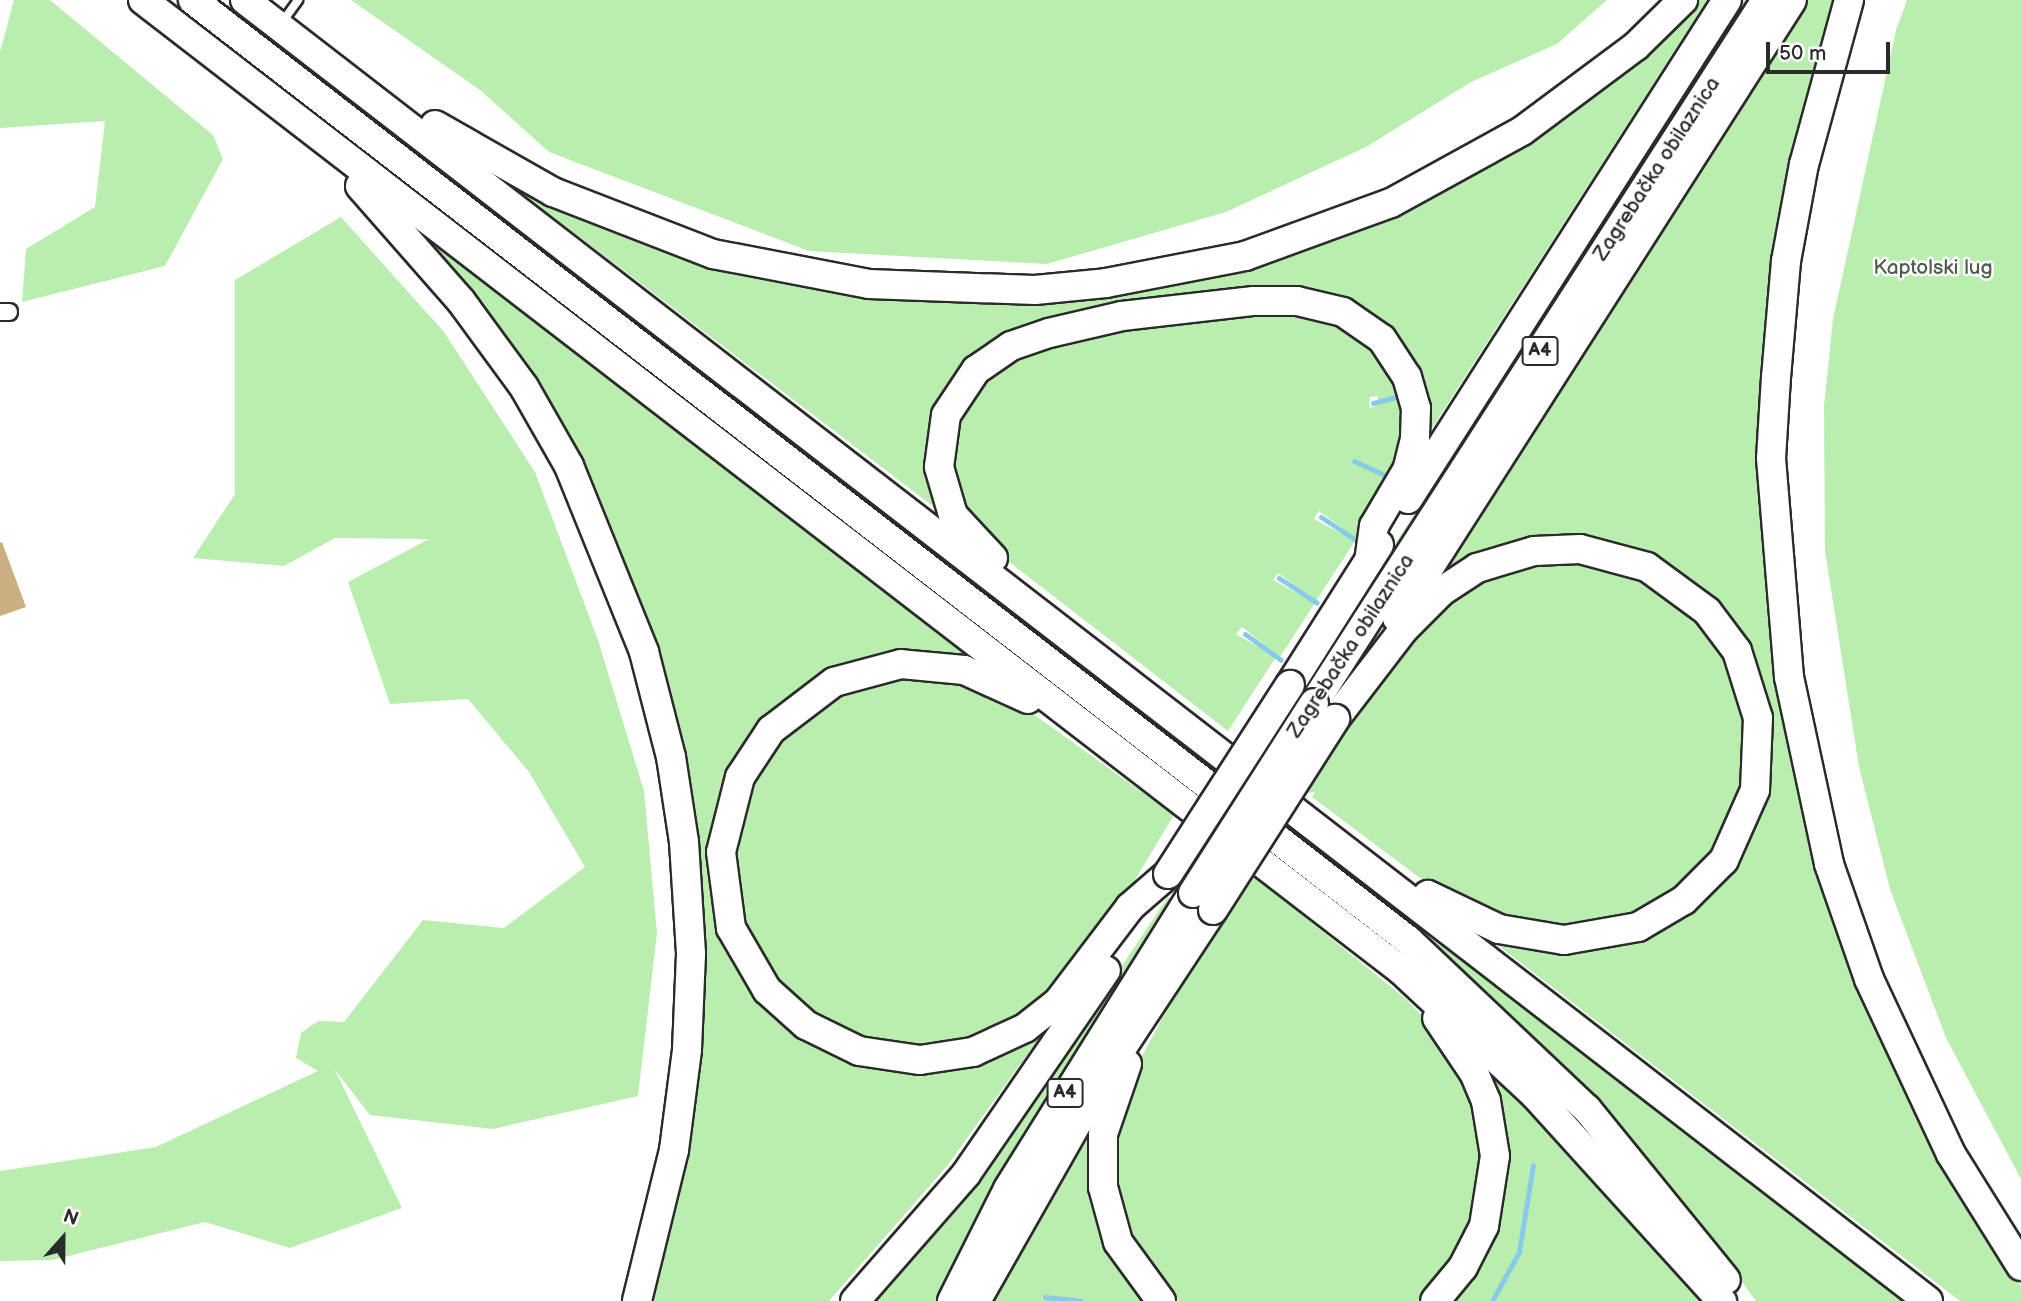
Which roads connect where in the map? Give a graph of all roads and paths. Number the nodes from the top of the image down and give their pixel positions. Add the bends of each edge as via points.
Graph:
1 (143, 0) edge
2 (193, 0) edge
3 (245, 0) edge
4 (298, 0) edge
5 (1684, 0) edge
6 (1727, 0) edge
7 (1766, 0) edge
8 (1792, 0) edge
9 (1849, 0) edge
10 (284, 30) junction
11 (296, 118) junction
12 (1369, 560) junction
13 (1045, 619) junction
14 (1357, 686) junction
15 (1325, 711) junction
16 (1132, 761) junction
17 (1294, 811) junction
18 (1168, 874) junction
19 (1203, 901) junction
20 (1371, 947) junction
21 (1161, 986) junction
22 (2021, 1266) edge
23 (637, 1301) edge
24 (855, 1301) edge
25 (952, 1301) edge
26 (976, 1301) edge
27 (1161, 1301) edge
28 (1435, 1301) edge
29 (1722, 1301) edge
30 (1741, 1301) edge
31 (1928, 1301) edge

1 - 11 highway
2 - 30 highway via 1408,940 1587,1109
3 - 10 highway
4 - 10 lane
5 - 10 highway via 1636,46 1542,116 1391,203 1245,256 1169,274 1035,290 881,284 807,274 713,254 634,228 461,143 318,40
6 - 12 highway, Zagrebačka obilaznica / A4
7 - 15 highway, Zagrebačka obilaznica / A4
8 - 14 highway
9 - 22 highway via 1804,164 1786,261 1771,458 1789,677 1826,852 1868,979 1951,1154
10 - 13 highway
11 - 16 highway
11 - 23 highway via 325,157 411,239 524,387 569,466 644,652 671,757 684,842 691,954 687,1050 674,1150
12 - 13 highway via 1374,526 1407,470 1417,425 1407,377 1382,339 1343,312 1297,301 1221,303 1122,316 1049,332 999,353 966,382 943,427 939,467 953,515 979,547 1022,582
12 - 18 highway, Zagrebačka obilaznica / A4, bridge
13 - 17 highway
14 - 15 highway
14 - 17 highway via 1428,602 1477,568 1558,548 1626,559 1690,595 1737,651 1754,693 1760,744 1747,817 1724,860 1684,901 1638,927 1564,940 1521,935 1459,913 1334,824
15 - 19 highway, Zagrebačka obilaznica / A4, bridge
16 - 18 highway via 1101,748 1010,689 964,670 901,664 834,682 771,730 740,777 721,852 732,928 767,990 806,1025 869,1054 939,1059 991,1045 1041,1017 1085,973 1130,907
16 - 20 highway
17 - 31 highway
18 - 24 highway, Zagrebačka obilaznica via 966,1174
19 - 21 highway
19 - 25 highway, Zagrebačka obilaznica / A4 via 1008,1189
20 - 28 highway via 1456,1042 1482,1092 1493,1132 1494,1174 1484,1226 1463,1267
20 - 29 highway via 1534,1094
21 - 26 highway via 1010,1233
21 - 27 highway via 1160,1004 1133,1052 1109,1112 1101,1170 1118,1241

